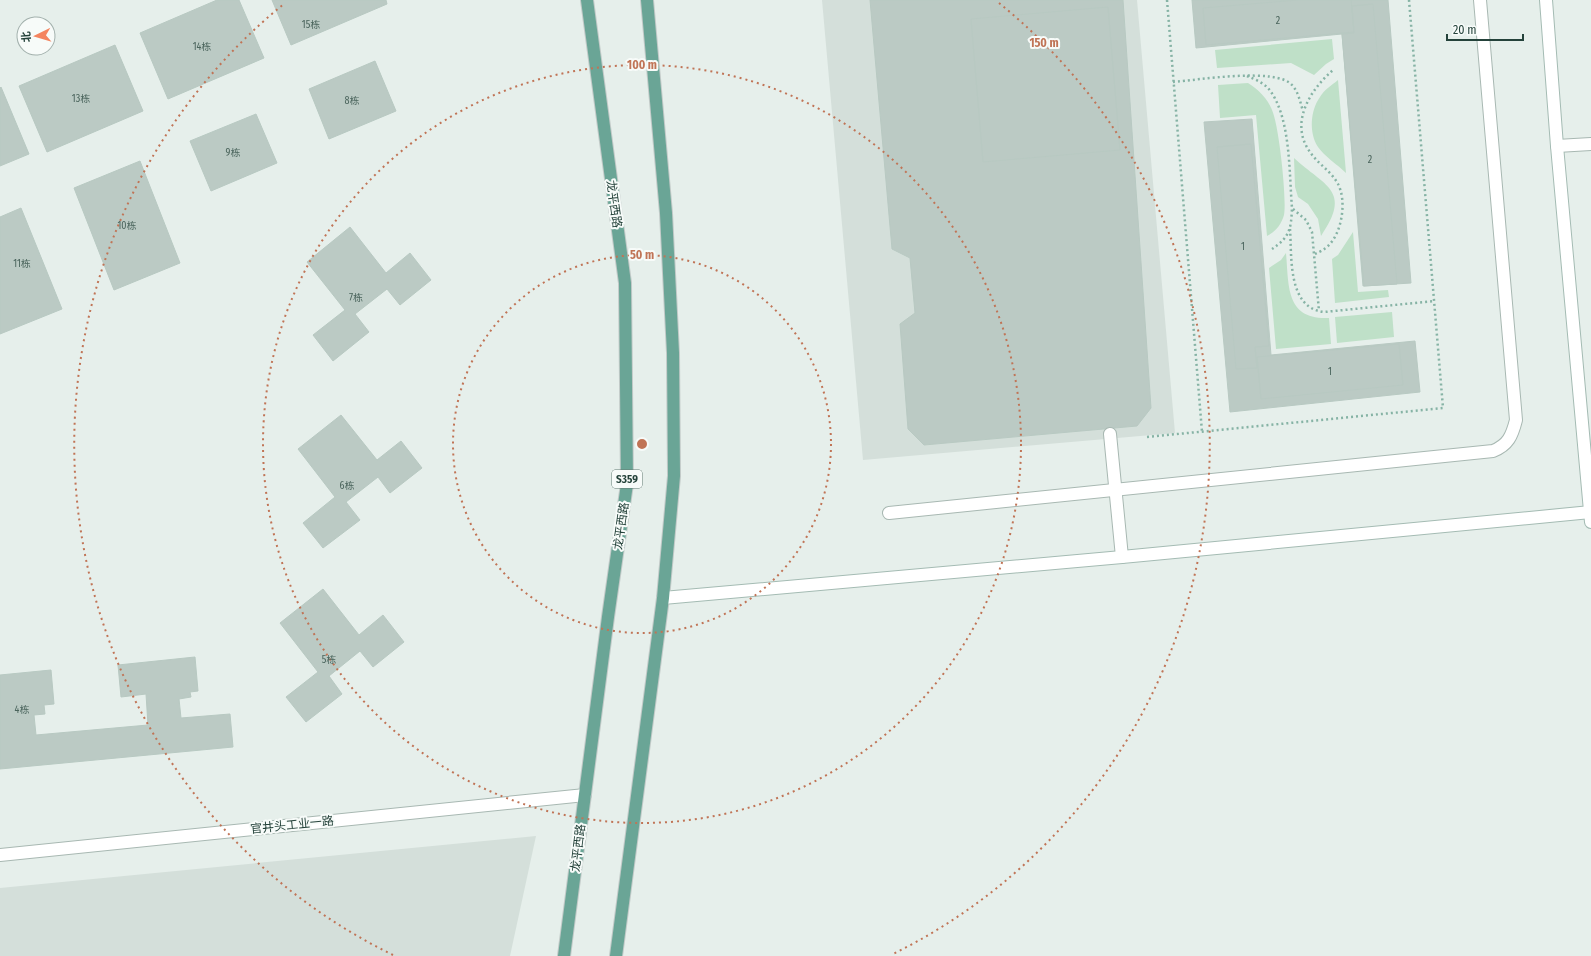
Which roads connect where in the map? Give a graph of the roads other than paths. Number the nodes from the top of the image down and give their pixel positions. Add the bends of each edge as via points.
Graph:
1 (587, 0) edge
2 (647, 0) edge
3 (1480, 0) edge
4 (1546, 0) edge
5 (1591, 144) edge
6 (1557, 146) junction
7 (1110, 434) dead end
8 (1116, 490) junction
9 (889, 513) dead end
10 (1591, 515) edge
11 (1122, 557) junction
12 (663, 598) junction
13 (585, 795) junction
14 (0, 855) edge
15 (564, 956) edge
16 (616, 956) edge

1 - 13 main road, 龙平西路 / S359 via 625,283 627,484
2 - 12 main road via 666,213 673,353 674,476
3 - 8 street via 1516,420 1514,431 1508,441 1502,448 1493,451
4 - 6 street
5 - 6 street
6 - 10 street
7 - 8 street
8 - 9 street
8 - 11 street
10 - 11 street
11 - 12 street
12 - 16 main road
13 - 14 street, 官井头工业一路
13 - 15 main road, 龙平西路 / S359

